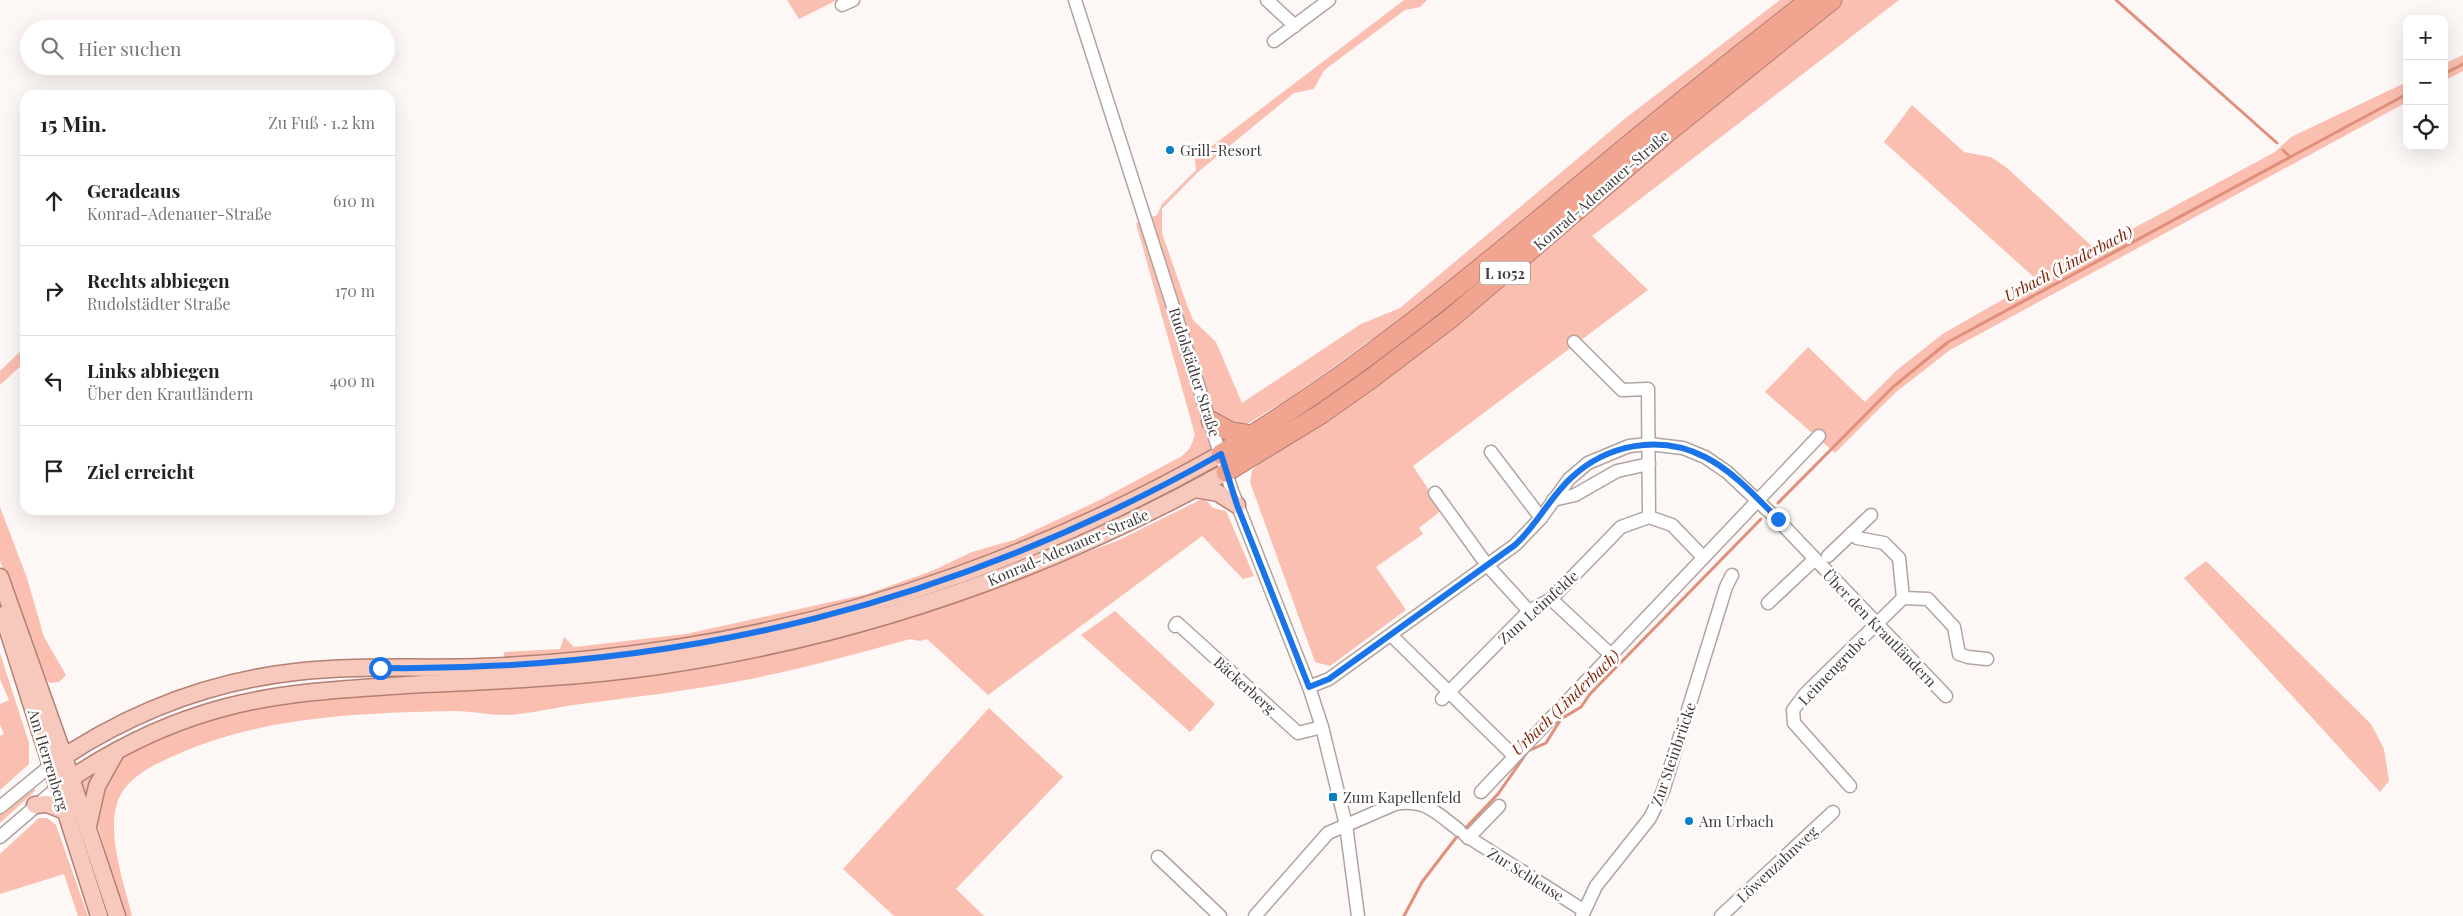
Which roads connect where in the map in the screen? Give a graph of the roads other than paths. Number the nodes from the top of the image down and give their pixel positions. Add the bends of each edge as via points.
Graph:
1 (1075, 0) edge
2 (1267, 0) edge
3 (1329, 0) edge
4 (1810, 0) edge
5 (1832, 0) edge
6 (1295, 26) junction
7 (1274, 41) dead end
8 (1574, 342) dead end
9 (1211, 421) junction
10 (1251, 435) junction
11 (1819, 436) dead end
12 (1649, 444) junction
13 (1491, 452) dead end
14 (1221, 454) junction
15 (1649, 464) junction
16 (1226, 472) junction
17 (1195, 489) junction
18 (1436, 493) dead end
19 (1758, 499) junction
20 (1553, 500) junction
21 (1237, 505) junction
22 (1871, 515) dead end
23 (1648, 517) junction
24 (1541, 518) junction
25 (1852, 533) junction
26 (1828, 556) dead end
27 (1703, 557) junction
28 (1815, 559) junction
29 (1487, 566) junction
30 (1732, 576) dead end
31 (0, 577) edge
32 (1903, 598) junction
33 (1552, 599) junction
34 (1768, 603) dead end
35 (0, 604) edge
36 (1529, 611) junction
37 (1876, 624) junction
38 (1175, 626) dead end
39 (1391, 635) junction
40 (1610, 654) junction
41 (1987, 659) dead end
42 (1309, 687) junction
43 (1446, 696) junction
44 (1946, 696) dead end
45 (52, 722) junction
46 (1322, 727) junction
47 (92, 739) junction
48 (117, 750) junction
49 (1514, 756) junction
50 (64, 757) junction
51 (50, 766) junction
52 (71, 778) junction
53 (1850, 786) dead end
54 (57, 788) junction
55 (1480, 792) dead end
56 (35, 805) junction
57 (1499, 806) dead end
58 (0, 807) edge
59 (65, 811) junction
60 (1833, 812) dead end
61 (1346, 825) junction
62 (88, 829) junction
63 (1464, 834) junction
64 (0, 837) edge
65 (1158, 857) dead end
66 (1582, 913) edge
67 (98, 916) edge
68 (117, 916) edge
69 (1220, 916) edge
70 (1255, 916) edge
71 (1358, 916) edge
72 (1721, 916) edge

1 - 9 street, Rudolstädter Straße
2 - 6 street
3 - 6 street
4 - 10 highway, Konrad-Adenauer-Straße / L 1052 via 1435,306 1334,381
5 - 16 highway, Konrad-Adenauer-Straße / L 1052 via 1669,132 1450,318 1321,414
6 - 7 street
8 - 12 street via 1622,390 1648,389
9 - 10 highway via 1231,432
9 - 14 street, Rudolstädter Straße
10 - 14 highway, Konrad-Adenauer-Straße / L 1052
11 - 19 street
12 - 15 street
12 - 19 street, Über den Krautländern via 1683,448 1705,457 1728,472
12 - 20 street, Über den Krautländern via 1616,451 1588,463 1569,479
13 - 24 street
14 - 16 street, Rudolstädter Straße
14 - 47 main road, Konrad-Adenauer-Straße / L 1052 via 1139,498 996,562 929,586 808,621 678,648 554,663 465,668 340,669 248,679 186,695
15 - 20 street via 1617,471 1575,495
15 - 23 street
16 - 17 main road, Konrad-Adenauer-Straße / L 1052
16 - 21 street, Rudolstädter Straße
17 - 21 main road via 1218,493
17 - 48 main road, Konrad-Adenauer-Straße / L 1052 via 1133,521 1003,577 842,629 739,652 648,667 564,676 351,688 277,697 230,706 193,718
18 - 29 street
19 - 27 street
19 - 28 street, Über den Krautländern
20 - 24 street, Über den Krautländern
21 - 42 street, Rudolstädter Straße
22 - 25 street
23 - 27 street via 1672,525
23 - 33 street, Zum Leimfelde via 1621,526
24 - 29 street, Über den Krautländern via 1515,545
25 - 26 street
25 - 32 street via 1857,538 1884,543 1899,558
27 - 40 street
28 - 34 street, Über den Krautländern
28 - 37 street, Über den Krautländern
29 - 36 street
29 - 39 street, Über den Krautländern
30 - 66 street, Zur Steinbrücke via 1663,791 1650,818 1606,872
31 - 45 main road, Am Herrenberg
32 - 37 street, Leimengrube
32 - 41 street via 1928,599 1954,627 1959,654
33 - 36 street, Zum Leimfelde
33 - 40 street
35 - 51 main road, Am Herrenberg
36 - 43 street, Zum Leimfelde
37 - 44 street, Über den Krautländern
37 - 53 street, Leimengrube via 1793,710 1794,723
38 - 46 street, Bäckerberg via 1177,623 1298,733
39 - 42 street, Über den Krautländern via 1329,679
39 - 43 street
40 - 49 street
42 - 46 street, Rudolstädter Straße
43 - 49 street
45 - 47 main road via 67,738
45 - 50 main road, Am Herrenberg
46 - 61 street, Rudolstädter Straße
47 - 50 main road, Konrad-Adenauer-Straße / L 1052
48 - 52 main road, Konrad-Adenauer-Straße / L 1052
48 - 62 main road via 97,786
49 - 55 street
50 - 51 main road, Konrad-Adenauer-Straße / L 1052
50 - 52 main road, Am Herrenberg
51 - 54 main road, Am Herrenberg
51 - 58 street
52 - 54 main road, L 1052
52 - 62 main road, Am Herrenberg
54 - 56 street
54 - 59 main road, Am Herrenberg
56 - 59 main road via 47,804
56 - 64 street
57 - 63 street
59 - 67 main road, Am Herrenberg
60 - 72 street, Löwenzahnweg
61 - 63 street, Zur Schleuse via 1407,802 1431,808
61 - 70 street, Zur Schleuse via 1322,839
61 - 71 street, Rudolstädter Straße
62 - 68 main road
63 - 66 street, Zur Schleuse
65 - 69 street

